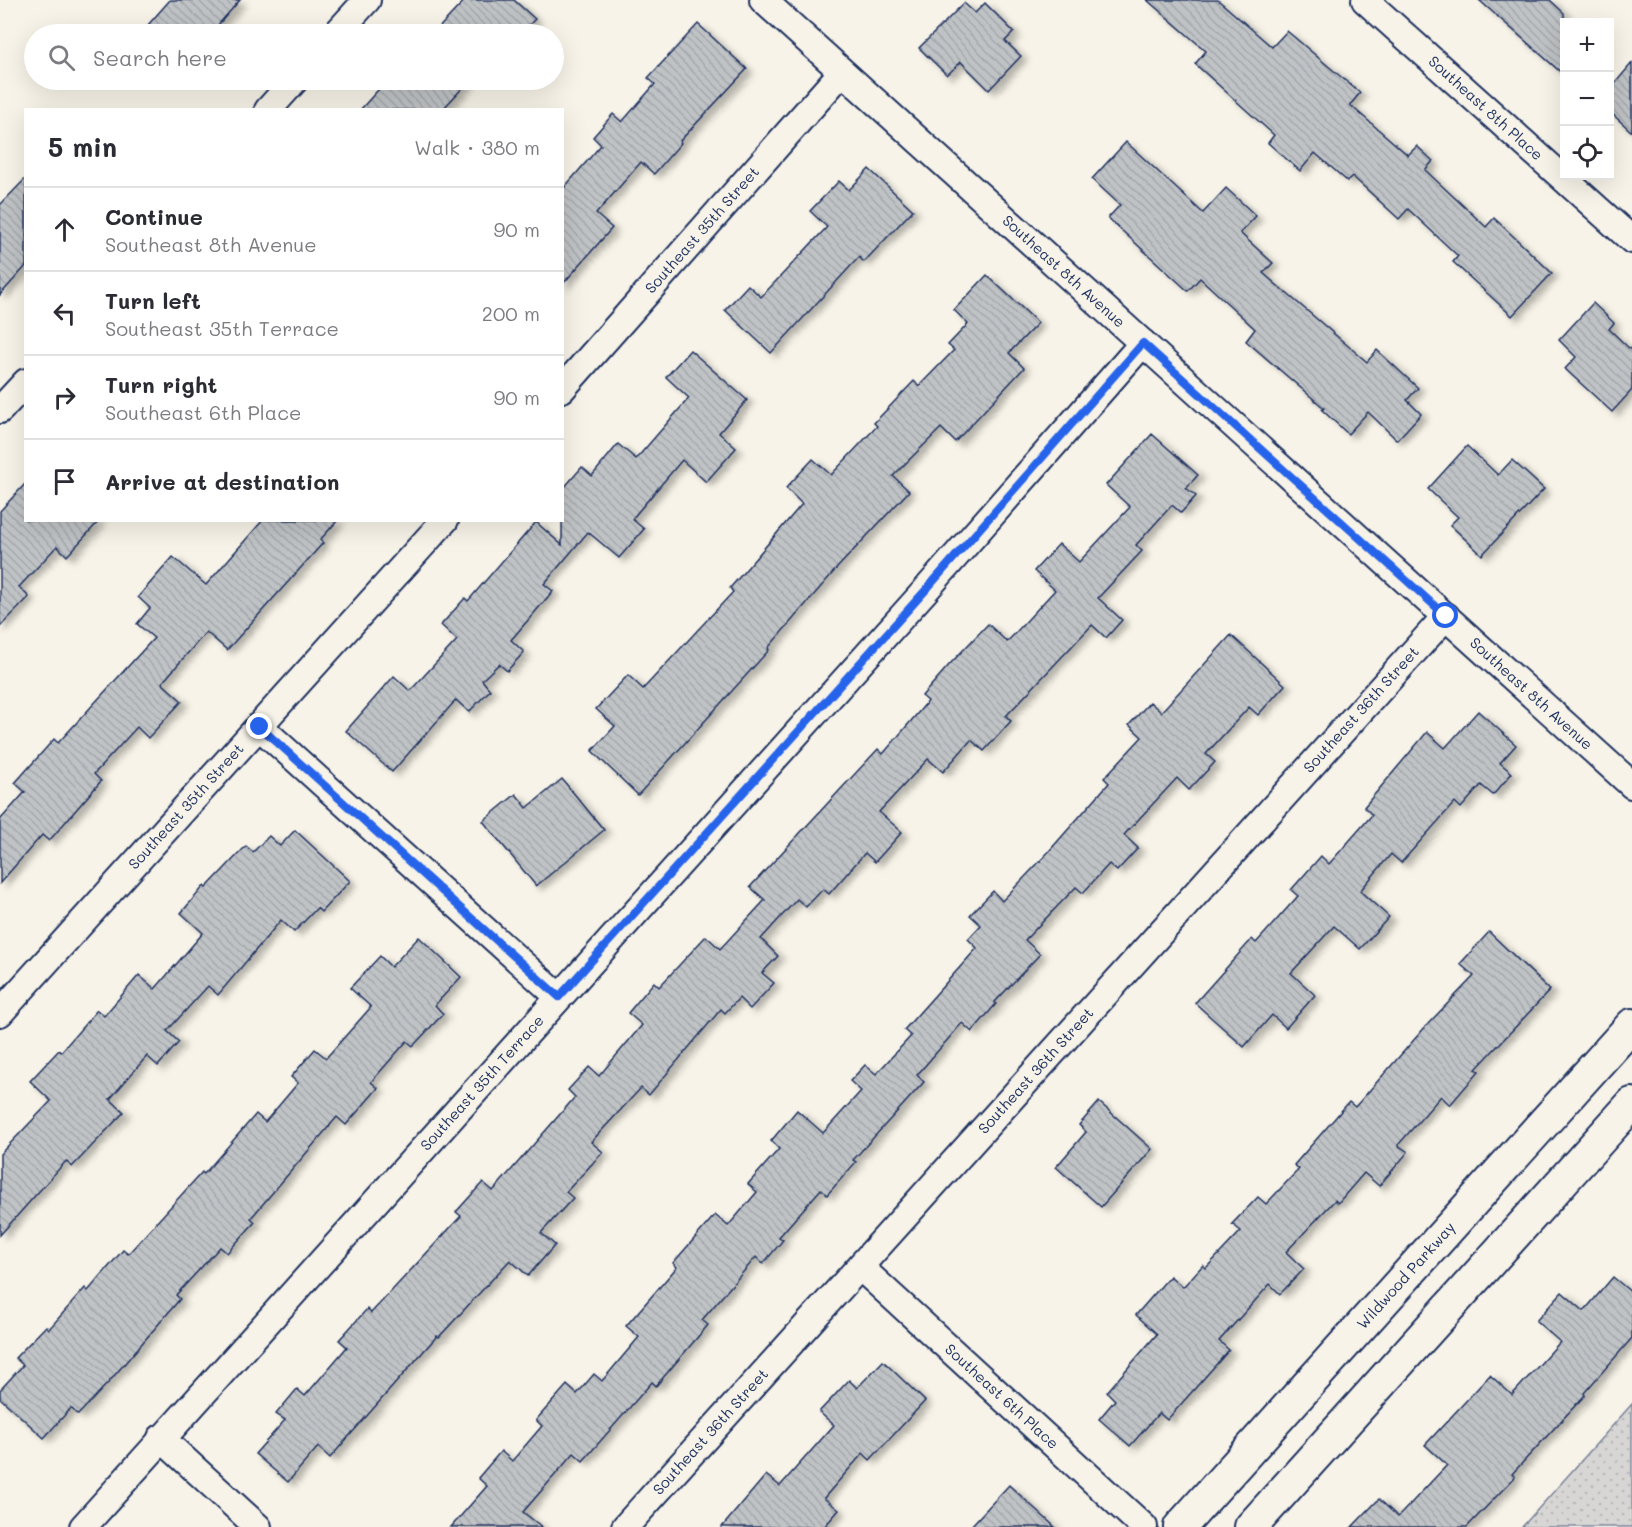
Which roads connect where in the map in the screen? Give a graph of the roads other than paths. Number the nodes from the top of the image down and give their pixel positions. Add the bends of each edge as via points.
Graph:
1 (367, 0) edge
2 (763, 0) edge
3 (1365, 0) edge
4 (345, 24) edge
5 (842, 72) junction
6 (286, 90) edge
7 (270, 108) edge
8 (1632, 240) edge
9 (1143, 343) junction
10 (24, 384) edge
11 (564, 387) edge
12 (1, 406) edge
13 (442, 522) edge
14 (1446, 616) junction
15 (260, 727) junction
16 (1632, 785) edge
17 (559, 997) junction
18 (0, 1012) edge
19 (1632, 1025) edge
20 (1632, 1104) edge
21 (860, 1267) junction
22 (161, 1438) junction
23 (83, 1527) edge
24 (258, 1527) edge
25 (625, 1527) edge
26 (1144, 1527) edge
27 (1180, 1527) edge
28 (1251, 1527) edge

1 - 4 street
2 - 5 street, Southeast 8th Avenue
3 - 8 street, Southeast 8th Place
5 - 9 street, Southeast 8th Avenue
5 - 11 street, Southeast 35th Street
6 - 7 street
9 - 14 street, Southeast 8th Avenue
9 - 17 street, Southeast 35th Terrace
10 - 12 street
13 - 15 street, Southeast 35th Street
14 - 16 street, Southeast 8th Avenue
14 - 21 street, Southeast 36th Street
15 - 17 street
15 - 18 street, Southeast 35th Street
17 - 22 street, Southeast 35th Terrace
19 - 27 street, Wildwood Parkway
20 - 28 street
21 - 25 street, Southeast 36th Street
21 - 26 street, Southeast 6th Place
22 - 23 street, Southeast 35th Terrace
22 - 24 street

